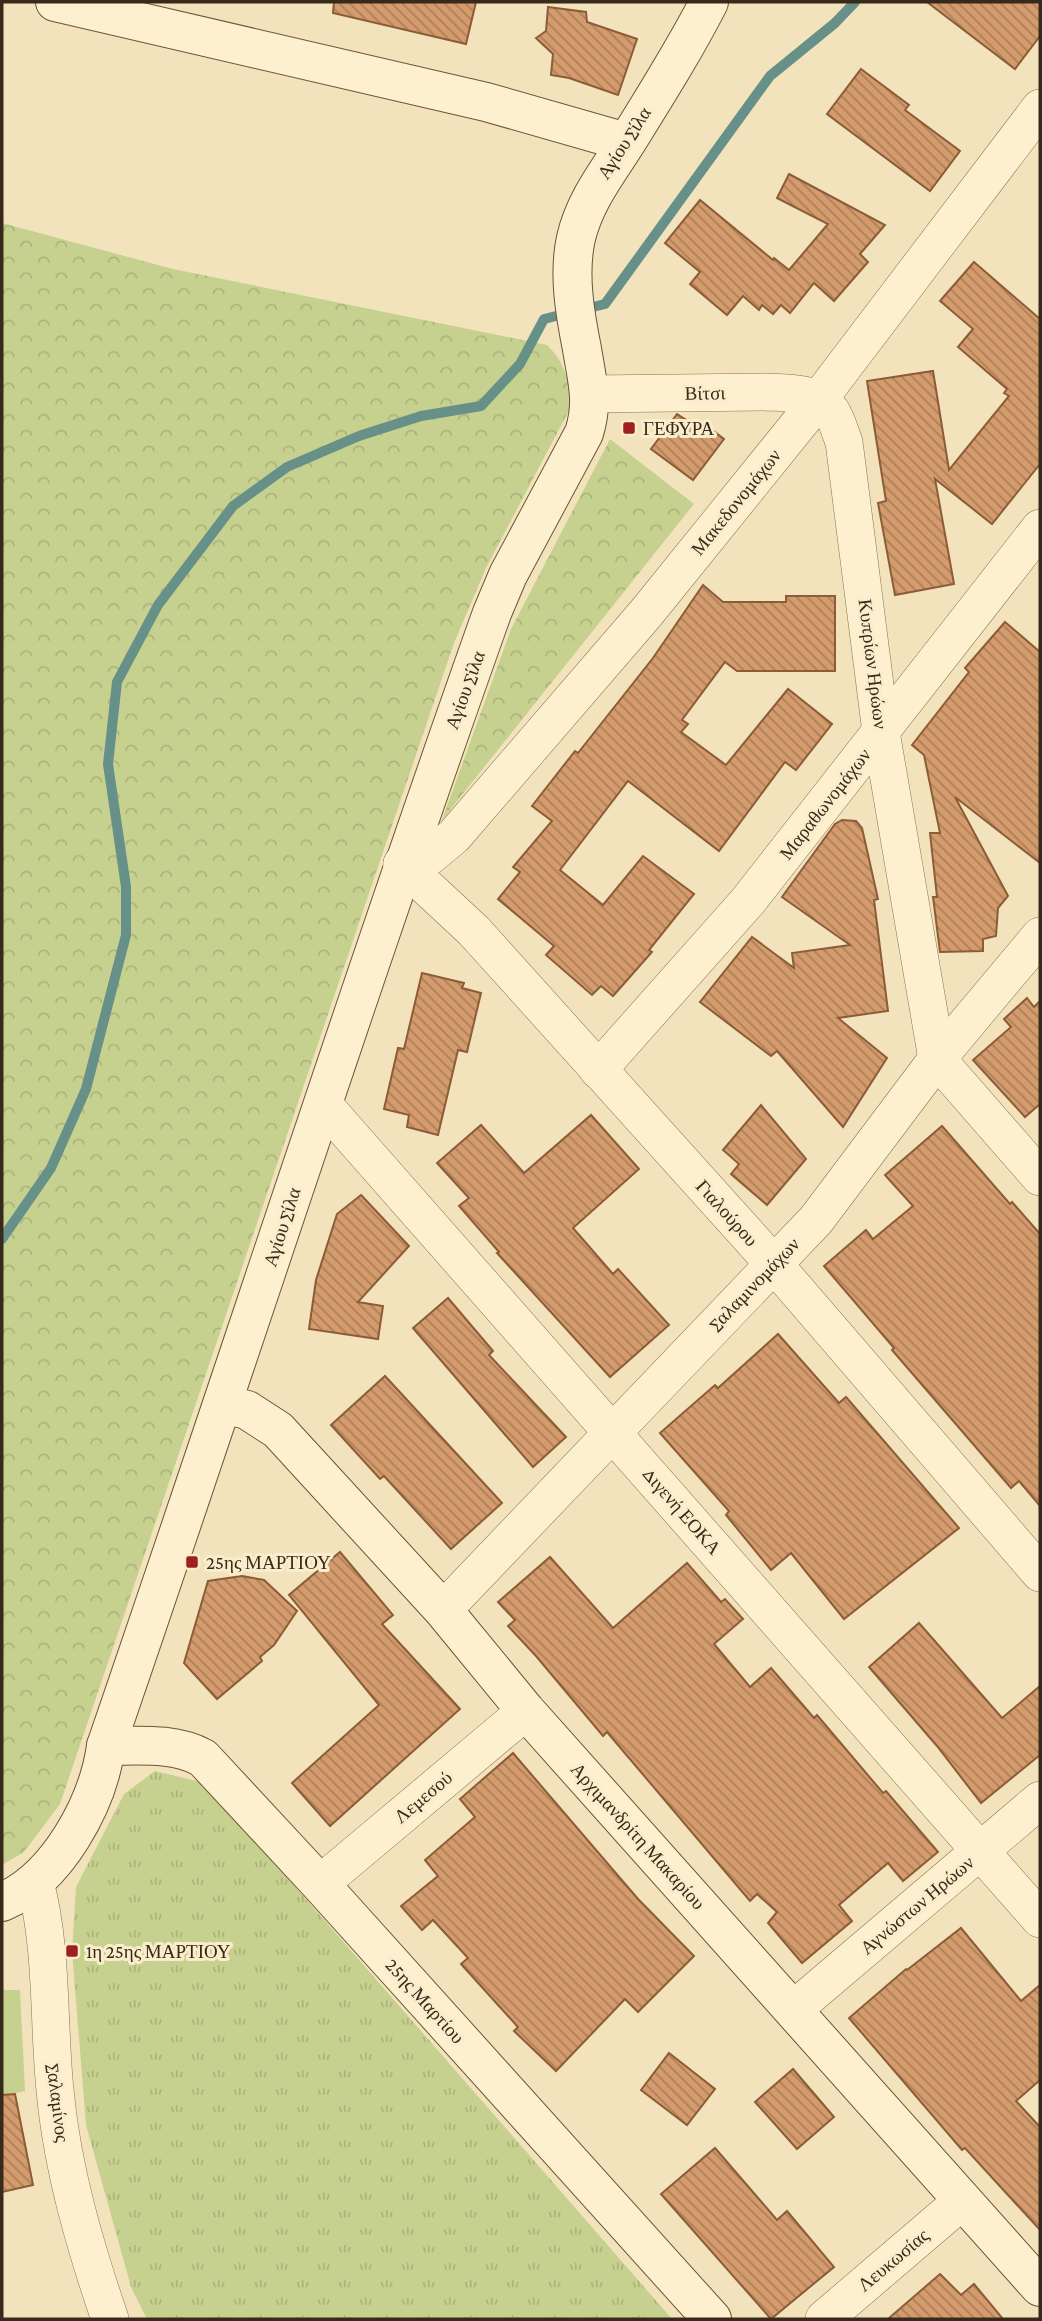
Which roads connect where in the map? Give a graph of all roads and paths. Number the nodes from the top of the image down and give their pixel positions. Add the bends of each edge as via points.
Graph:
1 (55, 2) edge
2 (709, 2) edge
3 (1040, 108) edge
4 (626, 142) junction
5 (590, 394) junction
6 (819, 399) junction
7 (1040, 528) edge
8 (881, 732) junction
9 (402, 864) junction
10 (1040, 936) edge
11 (937, 1059) junction
12 (598, 1070) junction
13 (323, 1104) junction
14 (1040, 1177) edge
15 (773, 1263) junction
16 (224, 1404) junction
17 (614, 1434) junction
18 (1040, 1573) edge
19 (443, 1611) junction
20 (526, 1711) junction
21 (106, 1746) junction
22 (1040, 1800) edge
23 (981, 1851) junction
24 (35, 1882) junction
25 (320, 1884) junction
26 (2, 1902) edge
27 (1040, 1919) edge
28 (794, 2009) junction
29 (962, 2201) junction
30 (1040, 2287) edge
31 (110, 2319) edge
32 (712, 2319) edge
33 (824, 2319) edge

1 - 4 street via 485,102
2 - 4 street, Αγίου Σίλα
3 - 6 street, Μακεδονομάχων
4 - 5 street, Αγίου Σίλα via 597,185 576,238 573,289
5 - 6 street, Βίτσι via 764,392
5 - 9 street, Αγίου Σίλα via 584,433 492,613
6 - 8 street, Κυπρίων Ηρώων via 831,411 844,442
6 - 9 street, Μακεδονομάχων via 647,612 454,836 430,856
7 - 8 street, Μαραθωνομάχων
8 - 11 street, Κυπρίων Ηρώων
8 - 12 street, Μαραθωνομάχων via 748,901
9 - 12 street, Γιαλούρου via 474,931
9 - 13 street, Αγίου Σίλα
10 - 11 street, Σαλαμινομάχων
11 - 14 street
11 - 15 street, Σαλαμινομάχων via 816,1220
12 - 15 street, Γιαλούρου
13 - 16 street, Αγίου Σίλα
13 - 17 street, Διγενή ΕΟΚΑ
15 - 17 street, Σαλαμινομάχων
15 - 18 street, Γιαλούρου
16 - 19 street, Αρχιμανδρίτη Μακαρίου via 247,1410 278,1430
16 - 21 street, Αγίου Σίλα
17 - 19 street, Σαλαμινομάχων
17 - 23 street, Διγενή ΕΟΚΑ
19 - 20 street, Αρχιμανδρίτη Μακαρίου
20 - 25 street, Λεμεσού
20 - 28 street, Αρχιμανδρίτη Μακαρίου
21 - 24 street, Αγίου Σίλα via 87,1808 63,1850
21 - 25 street, 25ης Μαρτίου via 173,1747 203,1758
22 - 23 street, Αγνώστων Ηρώων
23 - 27 street, Διγενή ΕΟΚΑ
23 - 28 street, Αγνώστων Ηρώων
24 - 26 street, Αγίου Σίλα
24 - 31 street, Σαλαμίνος via 41,1905 61,2137 90,2260
25 - 32 street, 25ης Μαρτίου
28 - 29 street, Αρχιμανδρίτη Μακαρίου
29 - 30 street, Αρχιμανδρίτη Μακαρίου
29 - 33 street, Λευκωσίας

